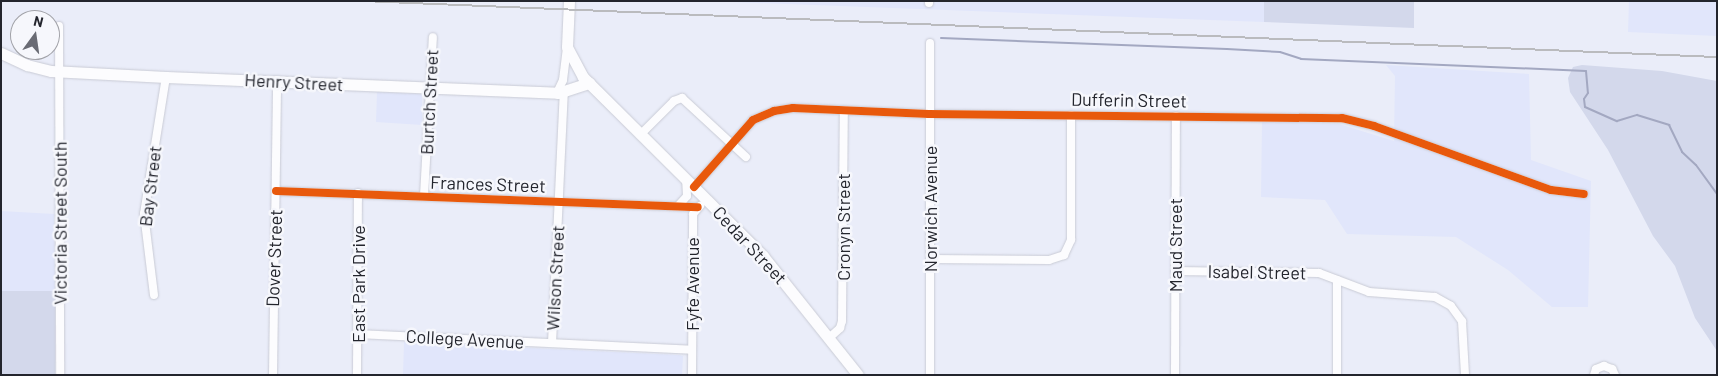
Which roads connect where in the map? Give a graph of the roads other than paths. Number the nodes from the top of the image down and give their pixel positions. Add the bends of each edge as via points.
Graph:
1 (568, 1) edge
2 (432, 37) dead end
3 (930, 43) dead end
4 (567, 47) junction
5 (1, 53) edge
6 (59, 60) edge
7 (59, 72) junction
8 (166, 77) junction
9 (277, 80) junction
10 (589, 83) junction
11 (430, 88) junction
12 (560, 92) junction
13 (844, 110) junction
14 (929, 114) junction
15 (1071, 115) junction
16 (1176, 116) junction
17 (640, 135) junction
18 (731, 142) junction
19 (746, 157) dead end
20 (690, 183) junction
21 (276, 191) junction
22 (358, 194) junction
23 (1584, 194) dead end
24 (424, 196) junction
25 (559, 202) junction
26 (703, 204) junction
27 (678, 206) junction
28 (930, 259) junction
29 (1176, 270) junction
30 (1337, 280) junction
31 (154, 295) dead end
32 (358, 334) junction
33 (829, 338) junction
34 (552, 343) junction
35 (692, 350) junction
36 (60, 375) edge
37 (272, 375) edge
38 (357, 375) edge
39 (692, 375) edge
40 (858, 375) edge
41 (930, 375) edge
42 (1175, 375) edge
43 (1337, 375) edge
44 (1465, 375) edge
45 (1594, 375) edge
46 (1615, 375) edge

1 - 4 main road, Wilson Street
2 - 11 street, Burtch Street
3 - 14 street, Norwich Avenue
4 - 10 main road, Wilson Street via 575,66
4 - 12 street, Wilson Street
5 - 7 main road, Henry Street via 27,65
6 - 7 street, Victoria Street South
7 - 8 main road, Henry Street
7 - 36 street, Victoria Street South
8 - 9 main road, Henry Street
8 - 31 street, Bay Street via 144,214
9 - 11 main road, Henry Street
9 - 21 street, Dover Street
10 - 12 main road, Henry Street
10 - 17 main road, Cedar Street
11 - 12 main road, Henry Street
11 - 24 street, Burtch Street
12 - 25 street, Wilson Street
13 - 14 street, Dufferin Street
13 - 18 street, Dufferin Street via 774,111 753,120
13 - 33 street, Cronyn Street via 842,321 840,328
14 - 15 street, Dufferin Street
14 - 28 street, Norwich Avenue
15 - 16 street, Dufferin Street
15 - 28 street via 1071,240 1064,255 1049,260
16 - 23 street, Dufferin Street via 1355,120 1551,190
16 - 29 street, Maud Street
17 - 18 street via 674,101 682,98
17 - 20 main road, Cedar Street
18 - 19 street
18 - 20 street, Dufferin Street
20 - 26 main road, Cedar Street
20 - 27 street via 686,199
21 - 22 street, Frances Street
21 - 37 street, Dover Street
22 - 24 street, Frances Street
22 - 32 street, East Park Drive
24 - 25 street, Frances Street
25 - 27 street, Frances Street
25 - 34 street, Wilson Street
26 - 27 street, Frances Street
26 - 33 main road, Cedar Street via 769,263
26 - 35 street, Fyfe Avenue via 693,214
28 - 41 street, Norwich Avenue
29 - 30 street, Isabel Street via 1314,273
29 - 42 street, Maud Street
30 - 43 street
30 - 44 street, Isabel Street via 1369,292 1428,295 1451,306 1463,325
32 - 34 street, College Avenue
32 - 38 street, East Park Drive
33 - 40 main road, Cedar Street
34 - 35 street, College Avenue
35 - 39 street, Fyfe Avenue
45 - 46 street via 1596,369 1604,366 1612,369

